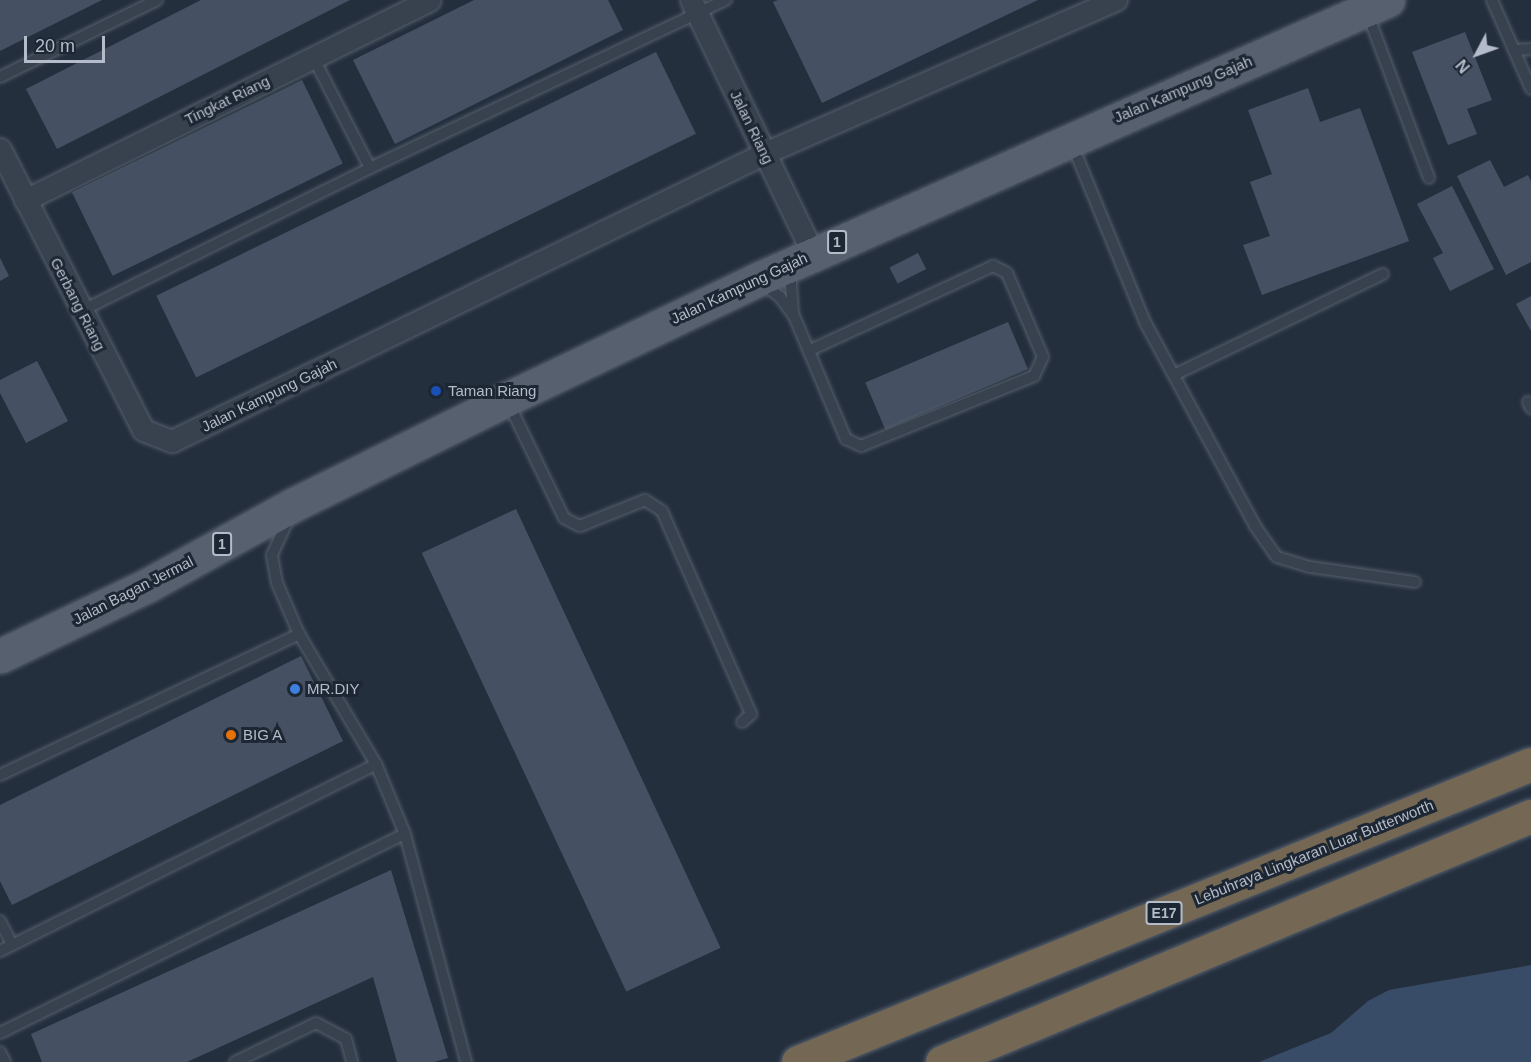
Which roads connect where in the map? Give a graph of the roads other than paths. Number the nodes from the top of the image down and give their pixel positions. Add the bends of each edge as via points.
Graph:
1 (157, 0) edge
2 (429, 0) edge
3 (726, 0) edge
4 (1116, 0) edge
5 (1492, 0) edge
6 (1377, 5) edge
7 (694, 7) edge
8 (1531, 49) edge
9 (1514, 50) junction
10 (312, 57) junction
11 (0, 77) edge
12 (1531, 89) edge
13 (1069, 138) junction
14 (0, 148) edge
15 (765, 153) junction
16 (370, 168) junction
17 (1429, 178) dead end
18 (25, 200) junction
19 (802, 258) junction
20 (1383, 274) dead end
21 (756, 280) junction
22 (81, 311) junction
23 (794, 316) junction
24 (810, 350) junction
25 (1174, 375) junction
26 (507, 399) junction
27 (172, 441) joint
28 (295, 504) junction
29 (1415, 582) dead end
30 (299, 634) junction
31 (0, 656) edge
32 (742, 722) dead end
33 (376, 764) junction
34 (1531, 764) edge
35 (0, 775) edge
36 (1531, 816) edge
37 (405, 834) junction
38 (0, 921) edge
39 (12, 945) junction
40 (0, 951) edge
41 (0, 1033) edge
42 (0, 1052) edge
43 (5, 1062) edge
44 (235, 1062) edge
45 (352, 1062) edge
46 (466, 1062) edge
47 (798, 1062) edge
48 (942, 1062) edge

1 - 11 lane
2 - 10 street, Tingkat Riang
3 - 7 lane
4 - 15 street, Jalan Kampung Gajah
5 - 9 lane
6 - 13 main road, Jalan Kampung Gajah / 1
6 - 17 lane
7 - 15 street, Jalan Riang
7 - 16 lane
8 - 9 lane
9 - 12 lane
10 - 16 lane
10 - 18 street, Tingkat Riang
13 - 19 main road, Jalan Kampung Gajah / 1
13 - 25 lane via 1146,324
14 - 18 street, Gerbang Riang
15 - 19 street, Jalan Riang
15 - 27 street, Jalan Kampung Gajah
16 - 22 lane
18 - 22 street, Gerbang Riang
19 - 21 main road, Jalan Kampung Gajah / 1
19 - 23 lane via 789,277
20 - 25 lane
21 - 23 lane via 780,297
21 - 26 main road, Jalan Kampung Gajah / 1
22 - 27 street, Gerbang Riang via 143,430
23 - 24 lane
24 - 24 lane via 846,439 861,446 1034,376 1042,357 1007,273 993,266
25 - 29 lane via 1255,526 1277,557 1310,567
26 - 28 main road, Jalan Kampung Gajah / 1
26 - 32 lane via 564,518 580,526 645,500 663,511 751,714
28 - 30 lane via 272,555 277,583
28 - 31 main road, Jalan Bagan Jermal / 1 via 148,585
30 - 33 lane
30 - 35 lane
33 - 37 lane
33 - 39 lane
34 - 47 highway, Lebuhraya Lingkaran Luar Butterworth / E17
36 - 48 highway
37 - 41 lane
37 - 46 lane
38 - 39 lane
39 - 40 lane
42 - 43 lane
44 - 45 lane via 316,1023 346,1040

